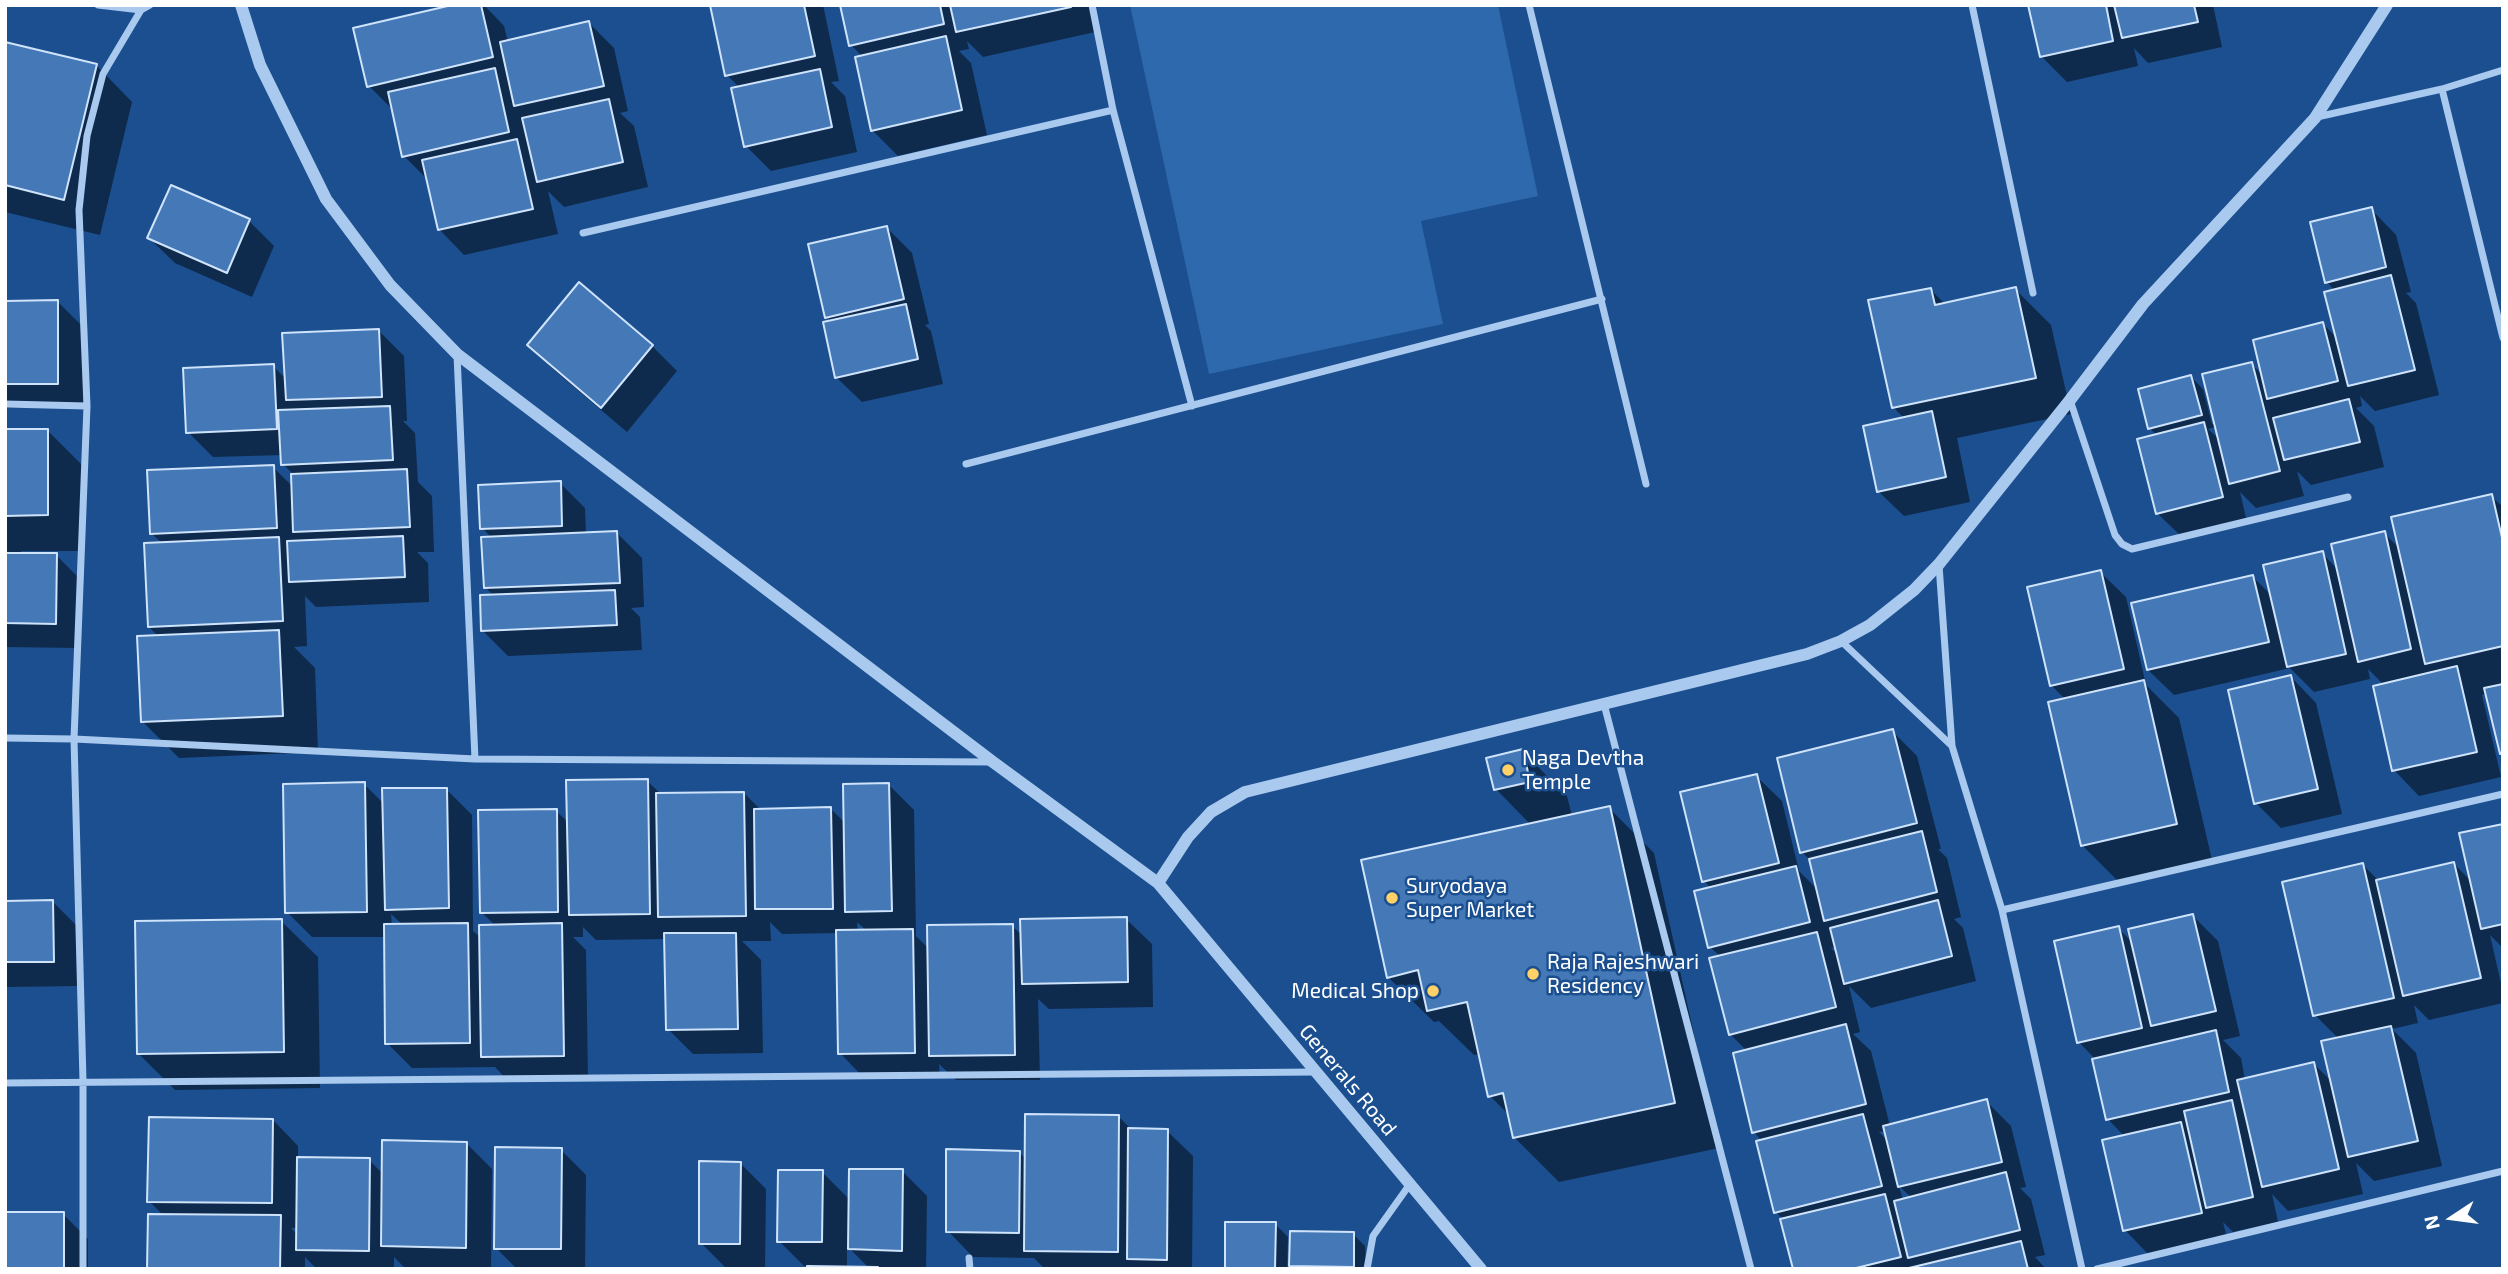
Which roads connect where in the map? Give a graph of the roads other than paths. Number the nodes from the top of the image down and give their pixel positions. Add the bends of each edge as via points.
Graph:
1 (98, 5) edge
2 (150, 5) edge
3 (241, 5) edge
4 (1092, 5) edge
5 (1529, 5) edge
6 (1972, 5) edge
7 (2387, 5) edge
8 (141, 10) junction
9 (2503, 70) edge
10 (2442, 89) junction
11 (1113, 110) junction
12 (2315, 118) junction
13 (583, 233) dead end
14 (2034, 293) dead end
15 (1602, 299) junction
16 (2503, 338) edge
17 (457, 354) junction
18 (2070, 400) junction
19 (5, 404) edge
20 (87, 405) junction
21 (1192, 407) junction
22 (966, 464) dead end
23 (1646, 484) dead end
24 (2348, 497) dead end
25 (1939, 564) junction
26 (1841, 641) junction
27 (1604, 702) junction
28 (5, 738) edge
29 (74, 739) junction
30 (1952, 746) junction
31 (475, 759) junction
32 (993, 762) junction
33 (2503, 794) edge
34 (1158, 883) junction
35 (2002, 910) junction
36 (1316, 1072) junction
37 (83, 1081) junction
38 (5, 1083) edge
39 (2503, 1171) edge
40 (1410, 1184) junction
41 (969, 1258) dead end
42 (83, 1269) edge
43 (970, 1269) edge
44 (1367, 1269) edge
45 (1481, 1269) edge
46 (1751, 1269) edge
47 (2081, 1269) edge
48 (2097, 1269) edge

1 - 8 street
2 - 8 street
3 - 17 street, Generals Road via 260,65 326,199 390,285
4 - 11 street
5 - 15 street
6 - 14 street
7 - 12 street
8 - 20 street via 103,74 87,136 79,210
9 - 10 street
10 - 12 street
10 - 16 street
11 - 13 street
11 - 21 street
12 - 18 street via 2143,304
15 - 21 street
15 - 23 street
17 - 31 street
17 - 32 street, Generals Road
18 - 24 street via 2115,535 2132,549
18 - 25 street
19 - 20 street
20 - 29 street
21 - 22 street
25 - 26 street via 1893,608
25 - 30 street
26 - 27 street via 1807,654
26 - 30 street
27 - 34 street via 1245,792 1211,812
27 - 46 street
28 - 29 street
29 - 31 street
29 - 37 street
30 - 35 street
31 - 32 street
32 - 34 street, Generals Road
33 - 35 street
34 - 36 street, Generals Road
35 - 47 street
36 - 37 street
36 - 40 street, Generals Road
37 - 38 street
37 - 42 street
39 - 48 street
40 - 44 street via 1373,1236
40 - 45 street, Generals Road
41 - 43 street

